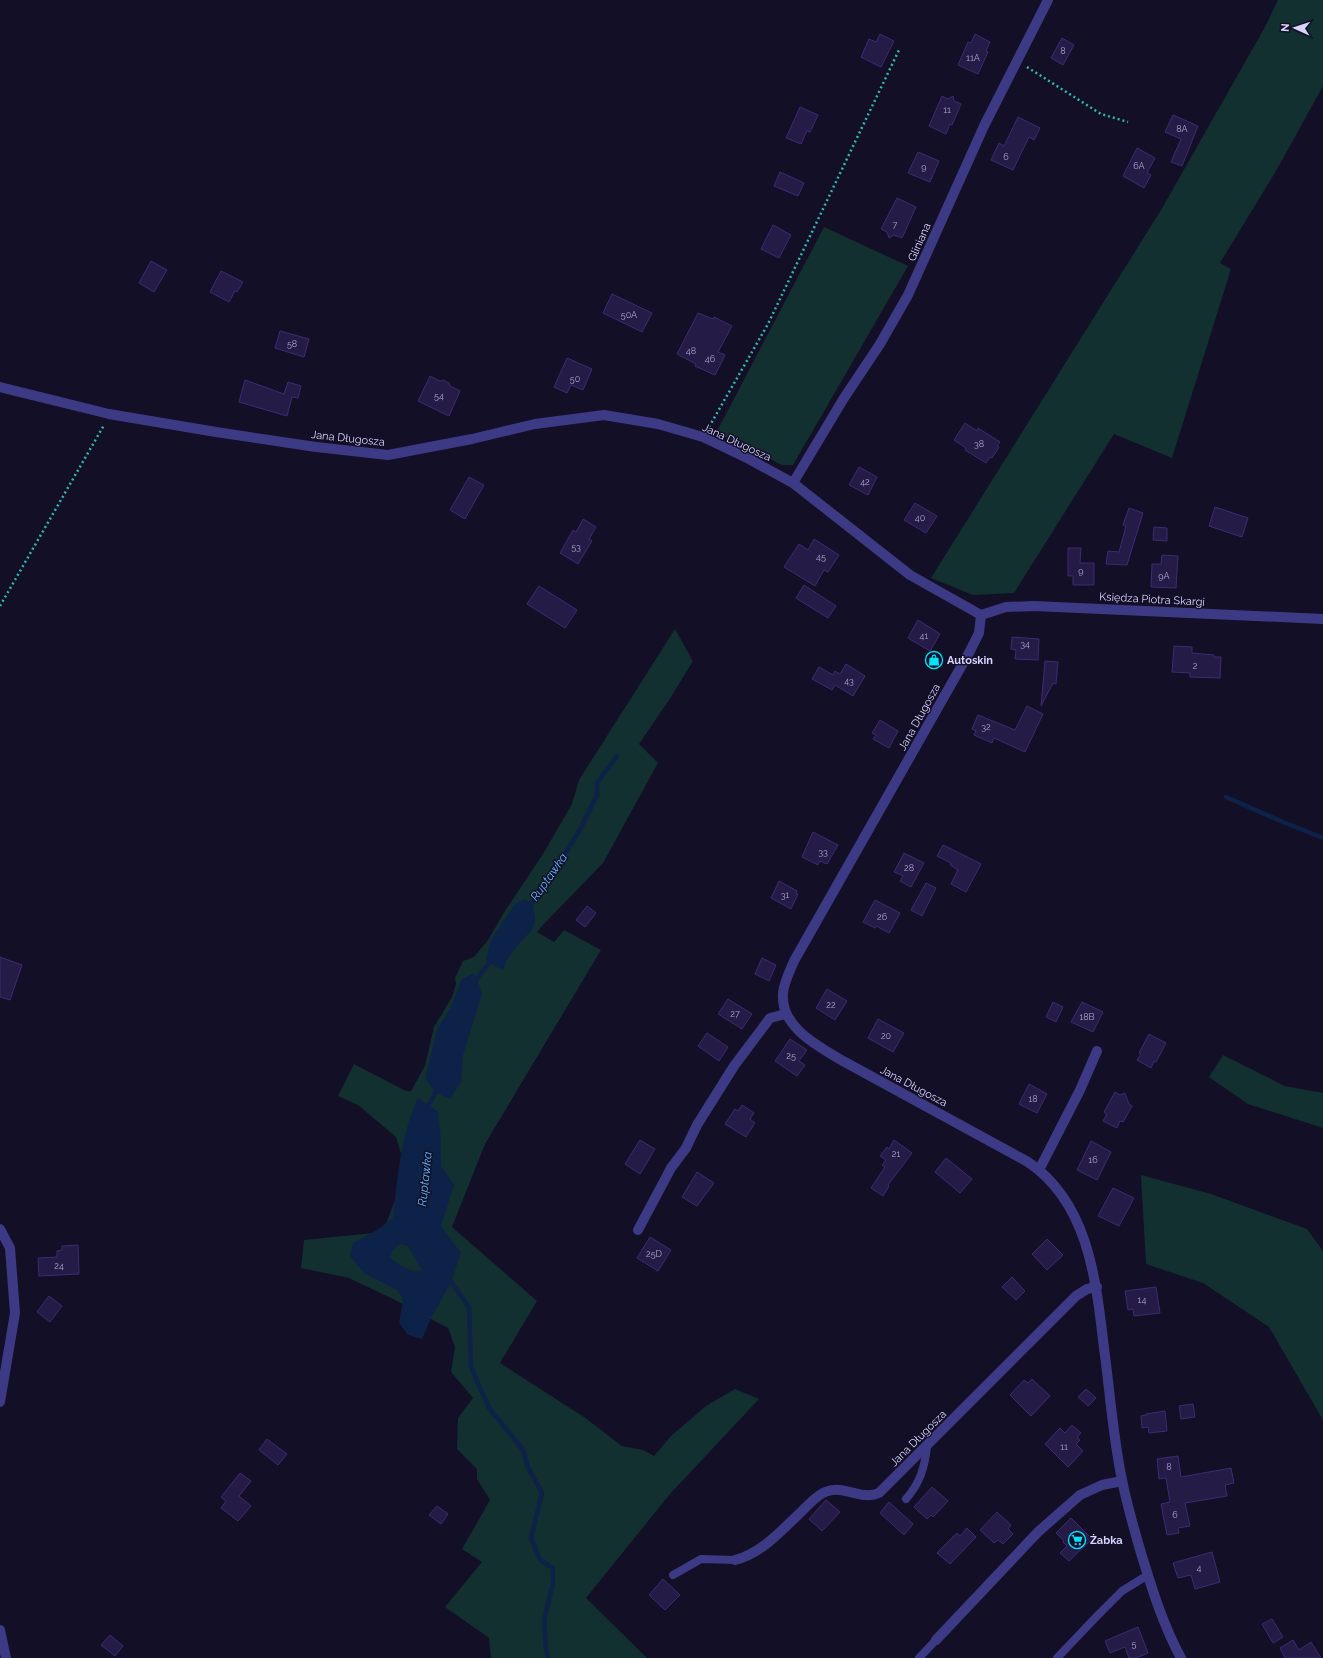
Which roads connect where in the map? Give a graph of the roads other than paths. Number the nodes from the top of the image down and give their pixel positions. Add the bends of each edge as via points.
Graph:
1 (1048, 0) edge
2 (0, 388) edge
3 (793, 483) junction
4 (981, 615) junction
5 (1323, 619) edge
6 (786, 1014) junction
7 (1097, 1051) dead end
8 (1040, 1170) junction
9 (0, 1229) edge
10 (638, 1230) dead end
11 (1097, 1287) junction
12 (0, 1402) edge
13 (927, 1446) junction
14 (1122, 1481) junction
15 (906, 1499) dead end
16 (735, 1560) joint
17 (673, 1575) dead end
18 (1148, 1575) junction
19 (0, 1630) edge
20 (936, 1640) junction
21 (6, 1658) edge
22 (919, 1658) edge
23 (928, 1658) edge
24 (1058, 1658) edge
25 (1181, 1658) edge

1 - 3 street, Gliniana via 984,126 908,295
2 - 3 street, Jana Długosza via 110,414 316,447 388,454 472,439 535,424 604,415 658,424 703,438
3 - 4 street, Jana Długosza via 910,575
4 - 5 street, Księdza Piotra Skargi via 1006,607 1034,606
4 - 6 street, Jana Długosza via 979,633 966,658 794,961 783,993
6 - 8 street, Jana Długosza via 799,1030 833,1055
6 - 10 street via 770,1018 734,1066 697,1125 686,1148 671,1168
7 - 8 street
8 - 11 street, Jana Długosza via 1060,1194 1077,1221 1091,1259
9 - 12 street via 10,1248 16,1313
11 - 13 street, Jana Długosza via 1087,1289 1076,1296
11 - 14 street, Jana Długosza
13 - 15 lane via 921,1476
13 - 16 street, Jana Długosza via 879,1493 863,1496 836,1489 826,1491 816,1497 774,1538 752,1553
14 - 18 street, Jana Długosza
14 - 20 street via 1102,1485 1080,1495 1038,1532
16 - 17 lane via 701,1559
18 - 24 lane via 1122,1591
18 - 25 street, Jana Długosza via 1161,1616
19 - 21 street
20 - 22 lane
20 - 23 lane

